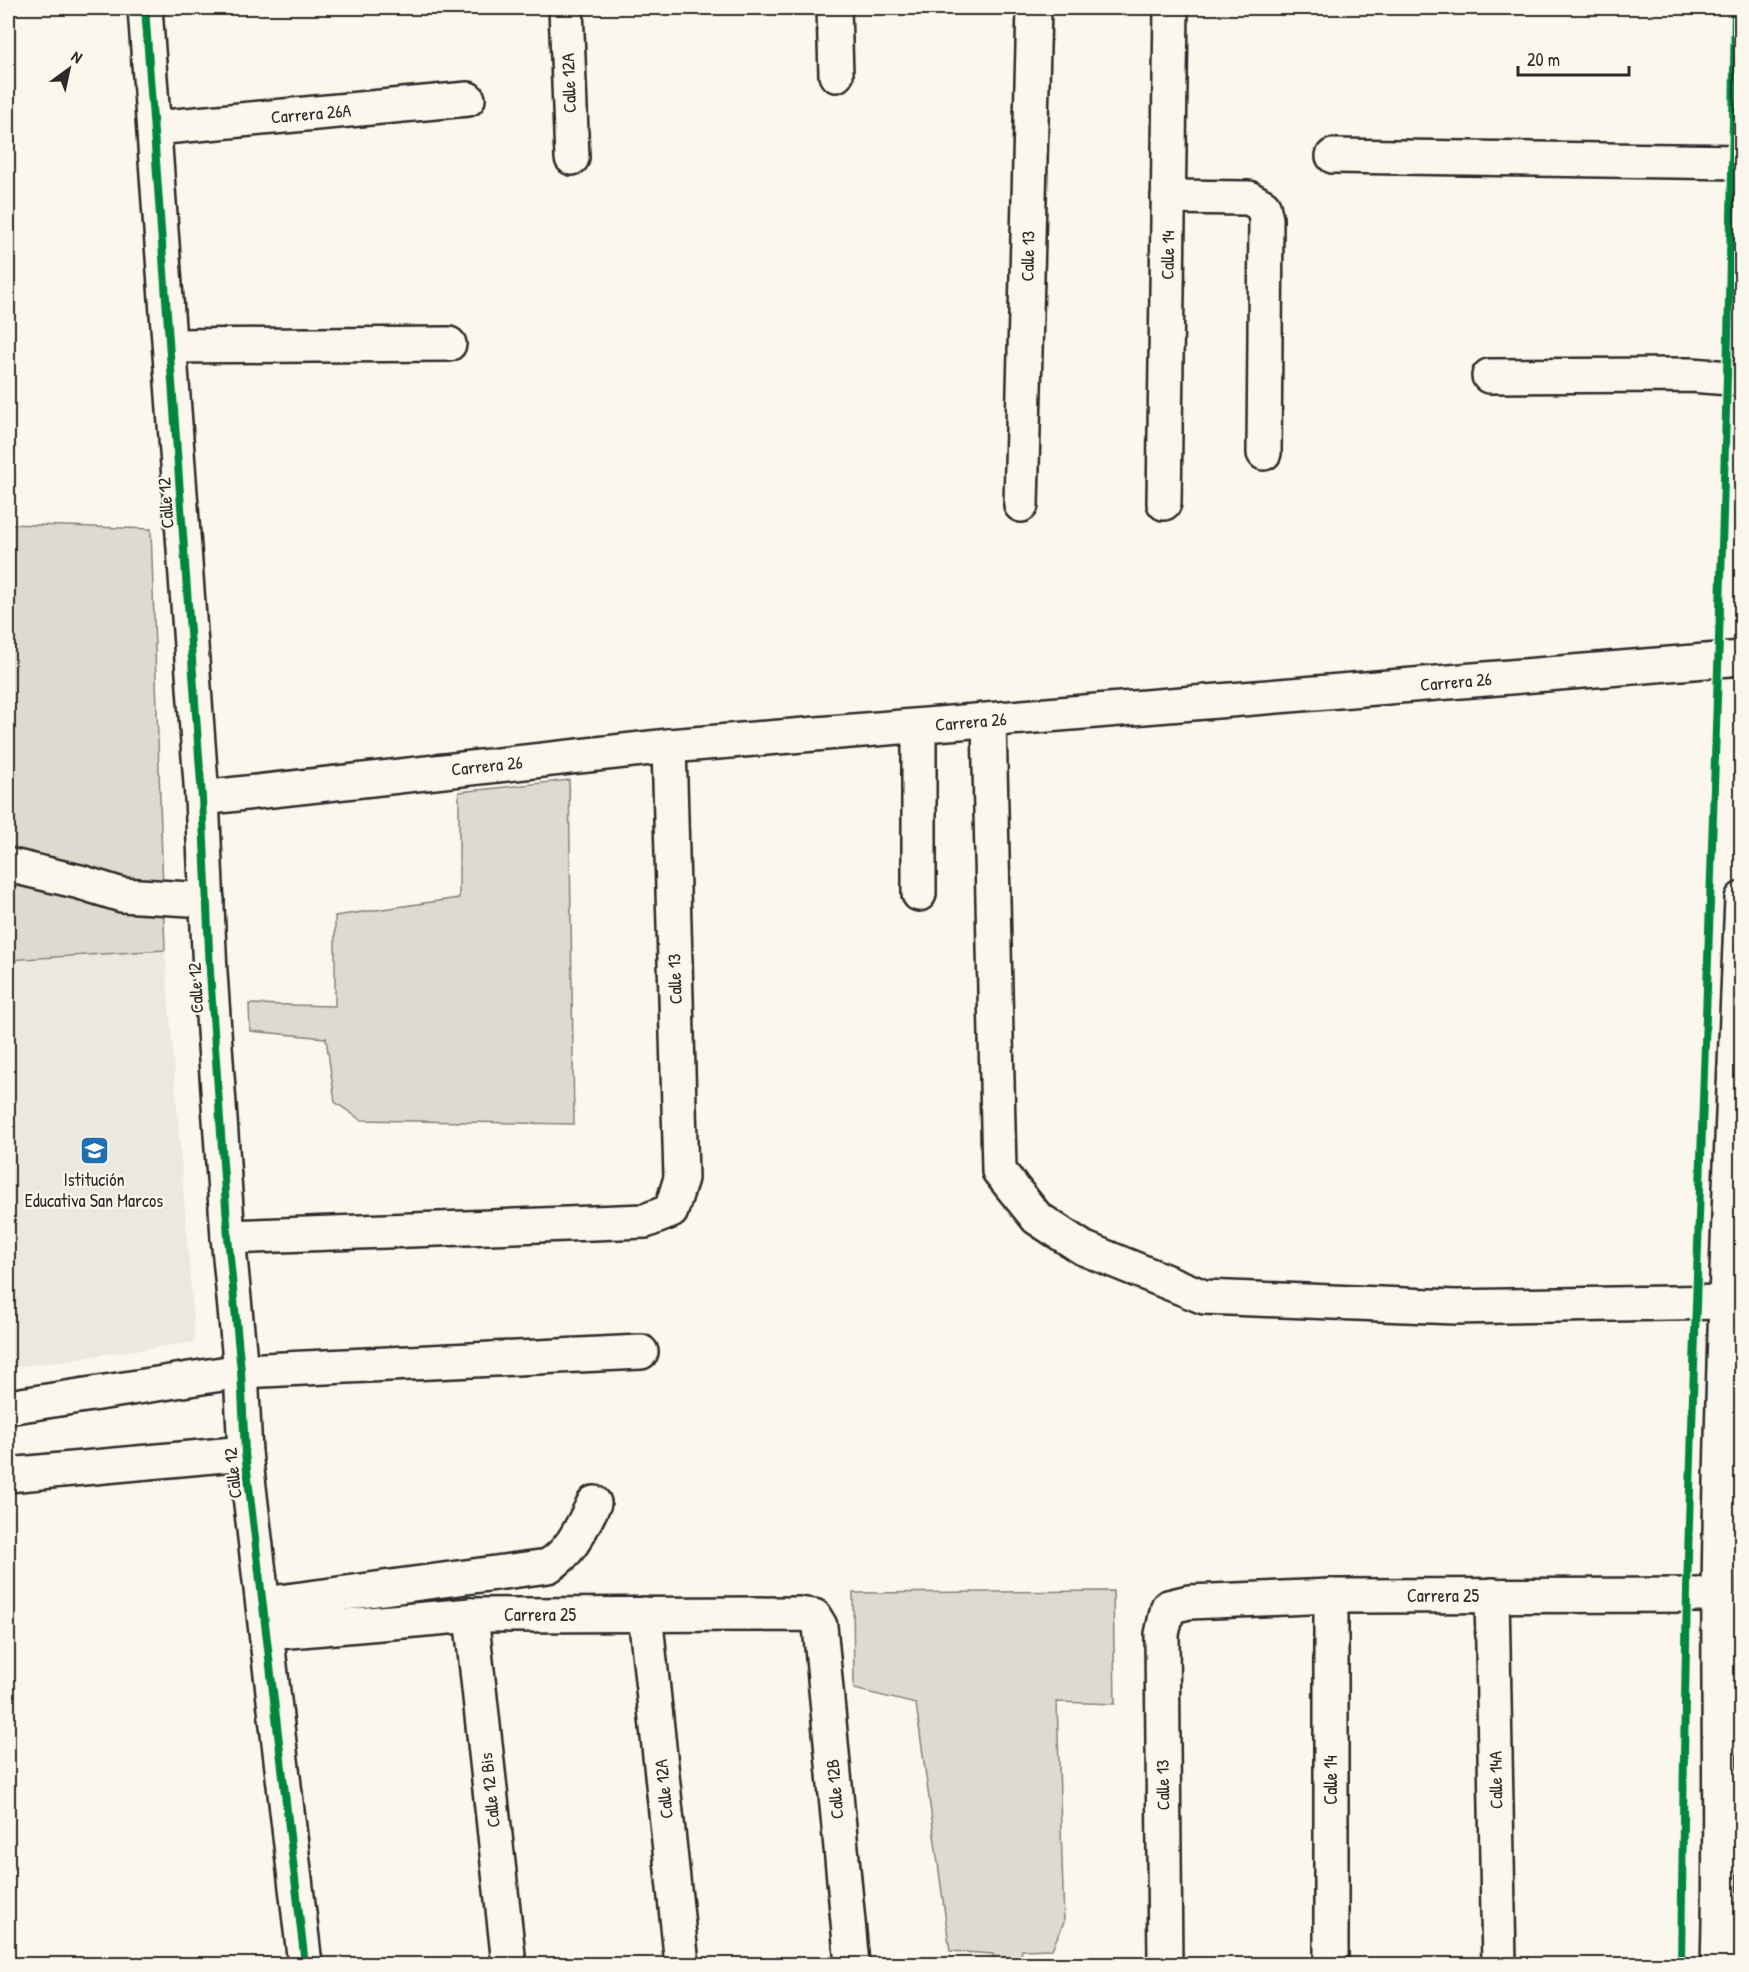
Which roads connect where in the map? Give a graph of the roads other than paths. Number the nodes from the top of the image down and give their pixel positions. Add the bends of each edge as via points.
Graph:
1 (146, 8) edge
2 (566, 8) edge
3 (834, 8) edge
4 (1034, 8) edge
5 (1171, 8) edge
6 (836, 75) dead end
7 (468, 99) dead end
8 (154, 128) junction
9 (1333, 156) dead end
10 (572, 158) dead end
11 (1742, 162) edge
12 (1168, 196) junction
13 (449, 344) dead end
14 (170, 346) junction
15 (1489, 376) dead end
16 (1742, 379) edge
17 (1264, 453) dead end
18 (1164, 503) dead end
19 (1021, 505) dead end
20 (1742, 658) edge
21 (989, 720) junction
22 (919, 726) junction
23 (669, 746) junction
24 (202, 798) junction
25 (8, 865) edge
26 (919, 894) dead end
27 (1742, 899) edge
28 (207, 900) junction
29 (228, 1237) junction
30 (1725, 1302) junction
31 (641, 1352) dead end
32 (241, 1371) junction
33 (8, 1407) edge
34 (245, 1453) junction
35 (8, 1475) edge
36 (594, 1503) dead end
37 (1331, 1596) junction
38 (1492, 1596) junction
39 (1719, 1596) junction
40 (1168, 1607) joint
41 (645, 1614) junction
42 (471, 1615) junction
43 (814, 1616) joint
44 (266, 1618) junction
45 (1731, 1902) edge
46 (305, 1965) edge
47 (509, 1965) edge
48 (682, 1965) edge
49 (852, 1965) edge
50 (1165, 1965) edge
51 (1331, 1965) edge
52 (1499, 1965) edge
53 (1718, 1965) edge

1 - 8 street, Calle 12
2 - 10 street, Calle 12A
3 - 6 street
4 - 19 street, Calle 13
5 - 12 street, Calle 14
7 - 8 street, Carrera 26A
8 - 14 street, Calle 12
9 - 11 street
12 - 17 street via 1249,198 1263,206
12 - 18 street, Calle 14
13 - 14 street
14 - 24 street, Calle 12
15 - 16 street via 1691,375
20 - 21 street, Carrera 26
21 - 22 street, Carrera 26
21 - 30 street via 999,1171 1037,1218 1083,1248 1204,1297 1455,1307
22 - 23 street, Carrera 26
22 - 26 street
23 - 24 street, Carrera 26
23 - 29 street, Calle 13 via 681,1178 671,1211 645,1221
24 - 28 street, Calle 12
25 - 28 street via 122,895
27 - 30 street
28 - 29 street, Calle 12
29 - 32 street, Calle 12
30 - 39 street
31 - 32 street
32 - 33 street
32 - 34 street, Calle 12
34 - 35 street
34 - 44 street, Calle 12
36 - 44 street via 569,1549 548,1566
37 - 38 street, Carrera 25
37 - 40 street, Carrera 25 via 1189,1602
37 - 51 street, Calle 14
38 - 39 street, Carrera 25
38 - 52 street, Calle 14A
39 - 45 street
40 - 50 street, Calle 13 via 1162,1634
41 - 42 street, Carrera 25
41 - 43 street, Carrera 25
41 - 48 street, Calle 12A
42 - 44 street, Carrera 25
42 - 47 street, Calle 12 Bis
43 - 49 street, Calle 12B via 820,1626
44 - 46 street, Calle 12
45 - 53 street

